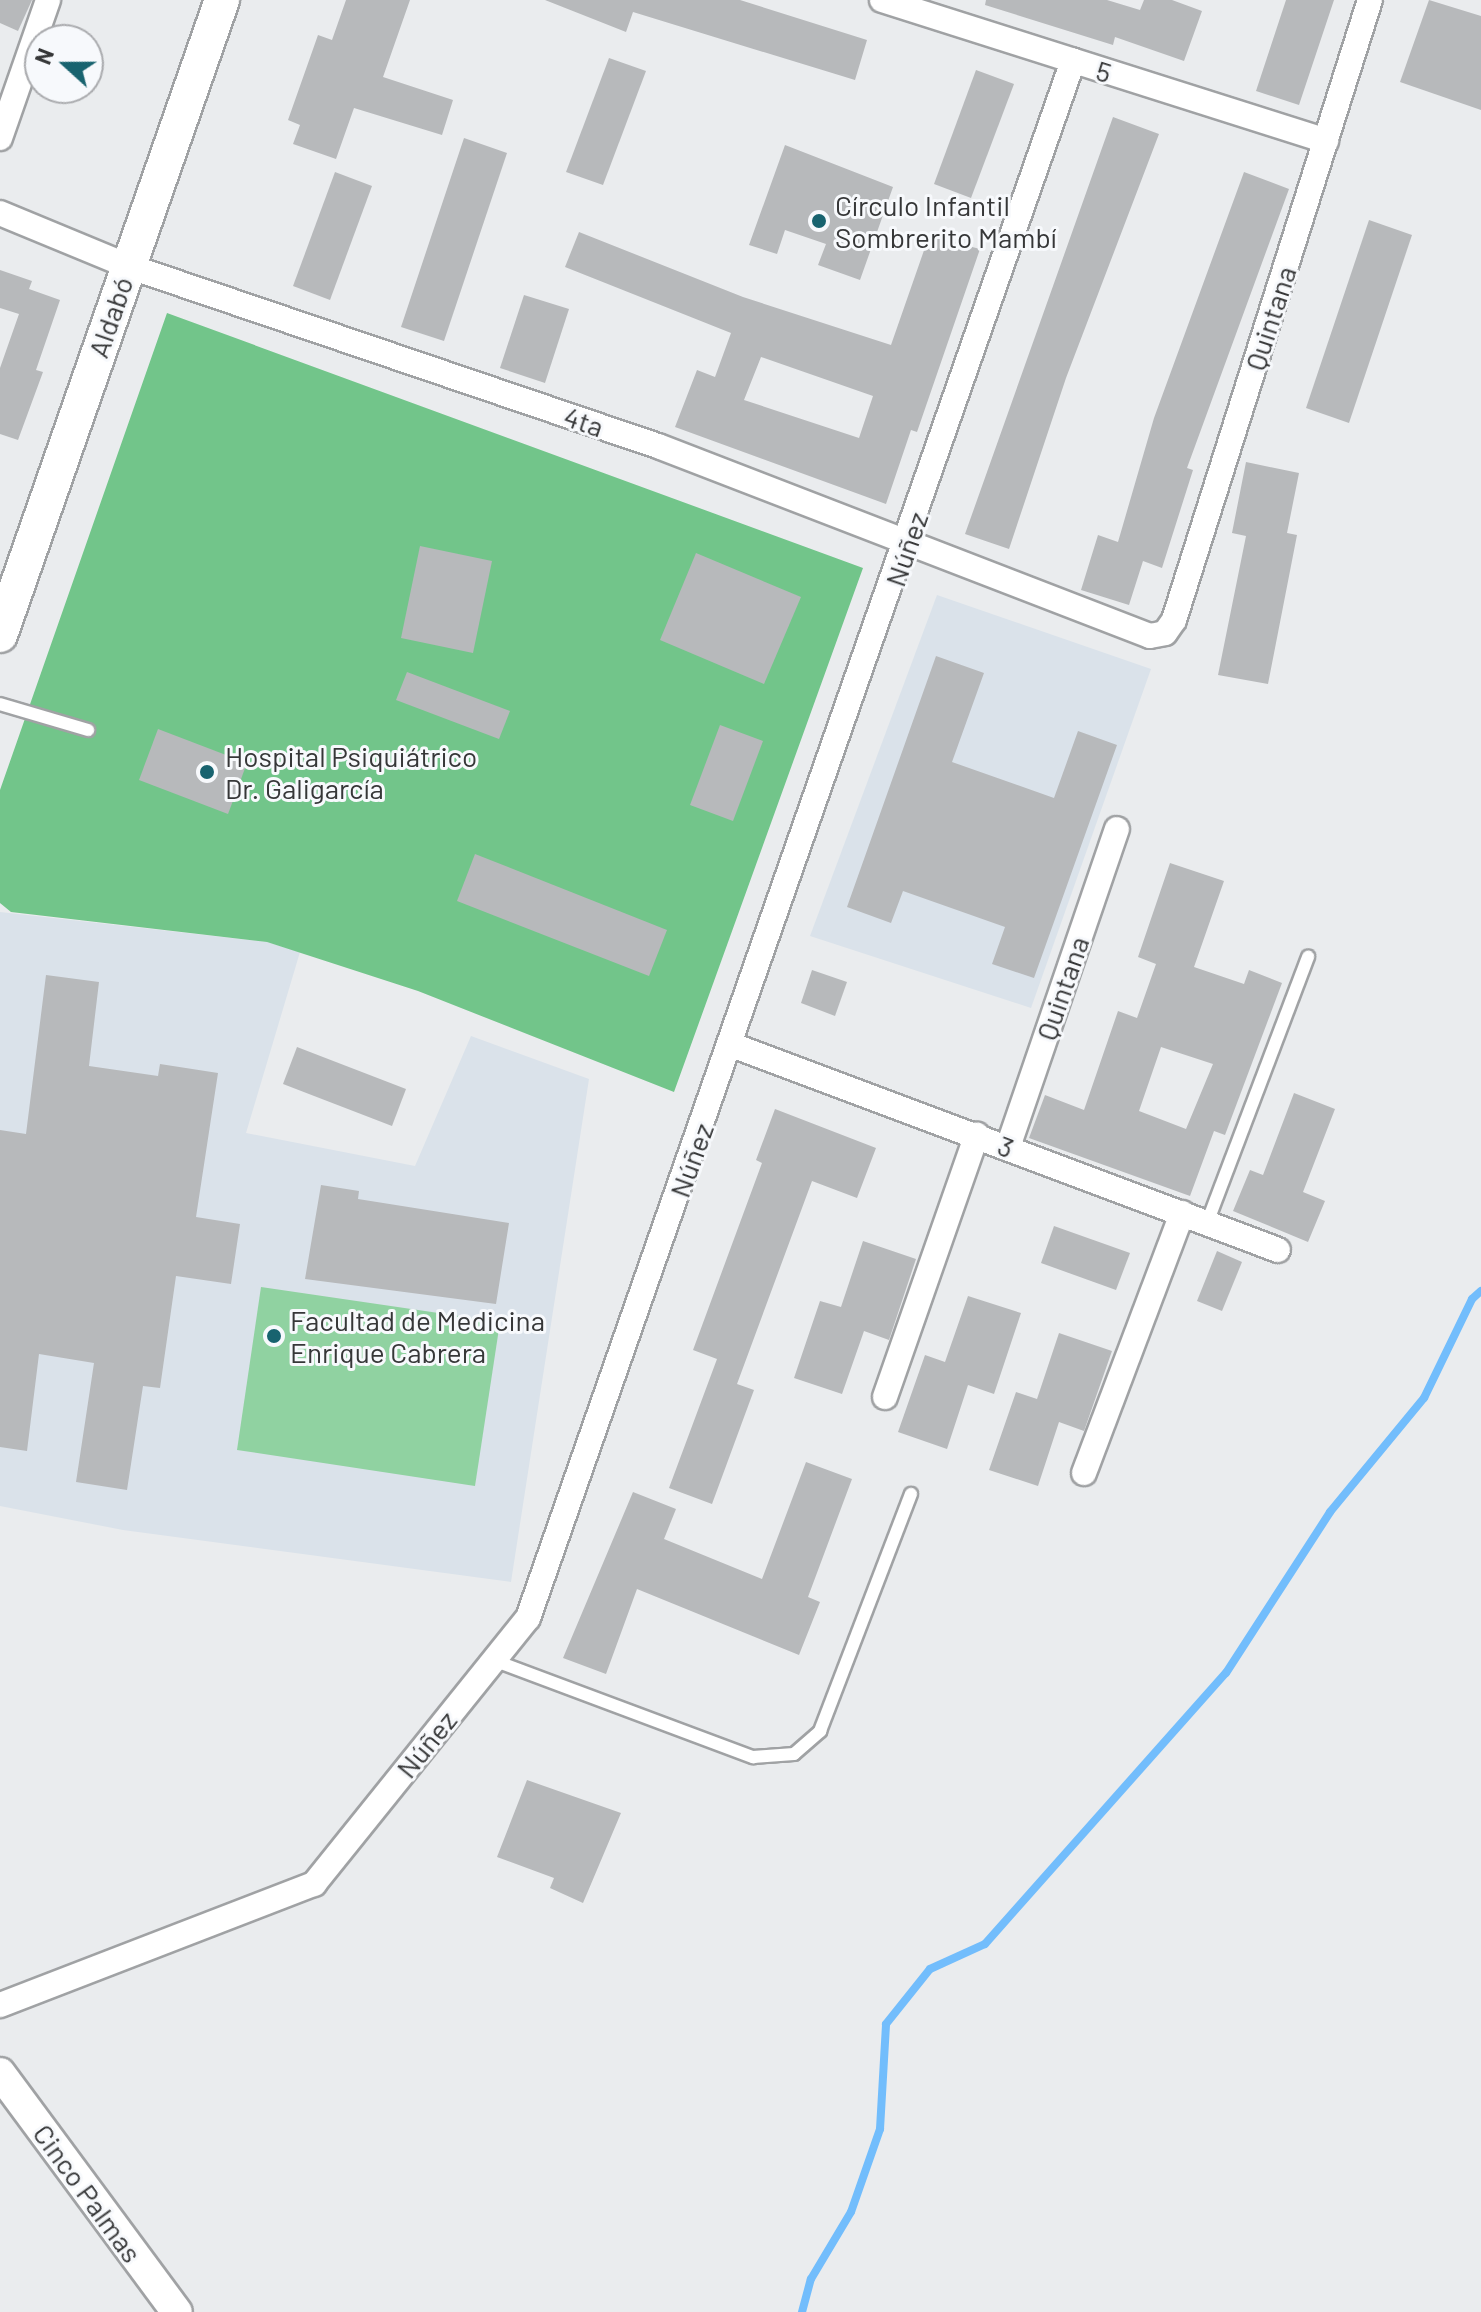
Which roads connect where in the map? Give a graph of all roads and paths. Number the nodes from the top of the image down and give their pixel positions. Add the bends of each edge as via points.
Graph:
1 (48, 0) edge
2 (222, 0) edge
3 (882, 0) edge
4 (1370, 0) edge
5 (1073, 61) junction
6 (0, 138) edge
7 (1326, 141) junction
8 (0, 213) edge
9 (128, 266) junction
10 (908, 543) junction
11 (1165, 633) joint
12 (0, 635) edge
13 (0, 704) edge
14 (88, 730) dead end
15 (1117, 829) dead end
16 (1308, 957) dead end
17 (732, 1045) junction
18 (977, 1135) junction
19 (1008, 1147) junction
20 (1182, 1213) junction
21 (1207, 1223) junction
22 (1278, 1250) dead end
23 (885, 1397) dead end
24 (1084, 1473) dead end
25 (911, 1494) dead end
26 (493, 1660) junction
27 (0, 2005) edge
28 (0, 2073) edge
29 (177, 2312) edge

1 - 6 street
2 - 9 main road, Aldabó
3 - 5 street, 5
4 - 7 street, Quintana
5 - 7 street, 5
5 - 10 street, Núñez
7 - 11 street, Quintana via 1174,620
8 - 9 street, 4ta
9 - 10 street, 4ta via 658,446
9 - 12 main road, Aldabó
10 - 11 street, 4ta via 1150,636
10 - 17 street, Núñez
13 - 14 lane
15 - 19 street, Quintana
16 - 21 lane
17 - 18 street, 3
17 - 26 street, Núñez via 528,1618
18 - 19 street, 3
18 - 23 street
19 - 20 street, 3
20 - 21 street, 3
20 - 24 street
21 - 22 street, 3
25 - 26 lane via 820,1731 794,1754 753,1757
26 - 27 street, Núñez via 314,1884
28 - 29 street, Cinco Palmas

